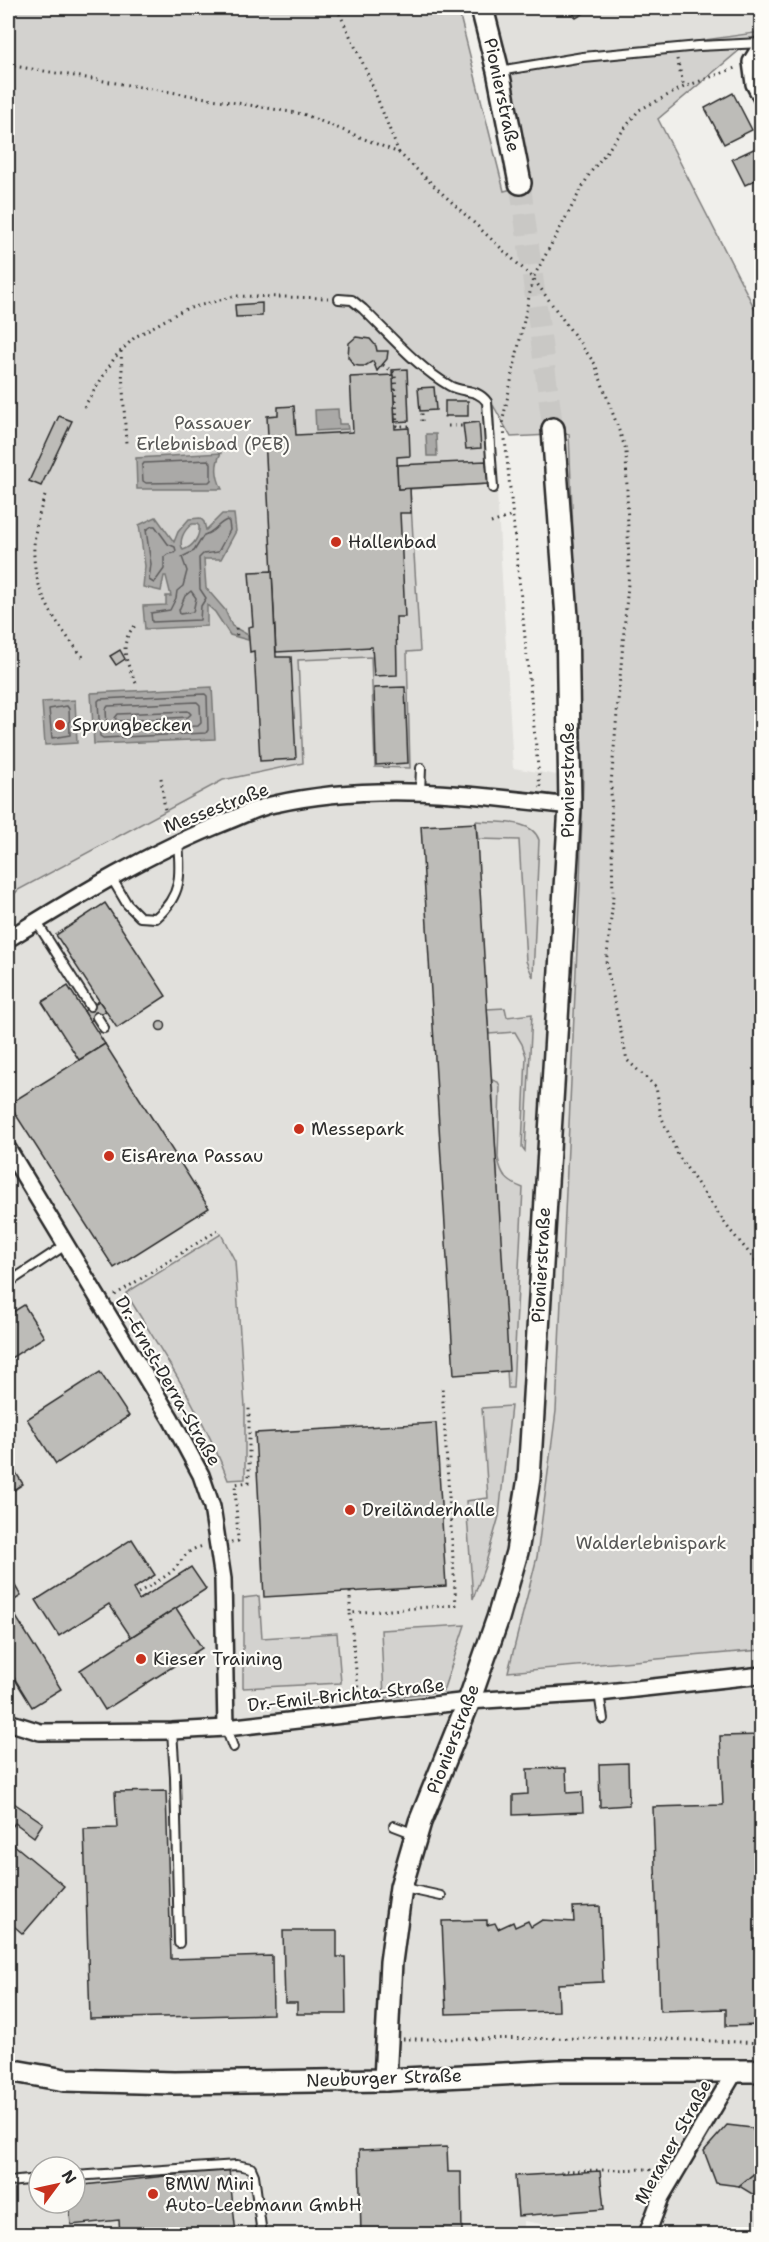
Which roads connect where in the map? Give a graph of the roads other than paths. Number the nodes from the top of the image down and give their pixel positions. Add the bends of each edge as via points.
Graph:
1 (482, 8) edge
2 (762, 44) edge
3 (498, 71) junction
4 (762, 99) edge
5 (520, 183) tunnel mouth
6 (339, 298) road end
7 (553, 429) tunnel mouth
8 (493, 488) dead end
9 (421, 768) dead end
10 (420, 793) junction
11 (570, 806) junction
12 (178, 842) junction
13 (111, 877) junction
14 (36, 921) junction
15 (8, 939) edge
16 (90, 1006) dead end
17 (97, 1017) dead end
18 (104, 1028) dead end
19 (8, 1149) edge
20 (64, 1246) junction
21 (8, 1282) edge
22 (762, 1675) edge
23 (599, 1693) junction
24 (470, 1701) junction
25 (603, 1719) dead end
26 (8, 1722) edge
27 (226, 1728) junction
28 (172, 1731) junction
29 (233, 1746) dead end
30 (394, 1826) dead end
31 (417, 1834) junction
32 (401, 1887) junction
33 (441, 1896) dead end
34 (179, 1943) dead end
35 (8, 2070) edge
36 (736, 2070) junction
37 (762, 2071) edge
38 (386, 2080) junction
39 (87, 2175) edge
40 (27, 2180) edge
41 (8, 2182) edge
42 (262, 2235) edge
43 (647, 2235) edge

1 - 3 main road, Pionierstraße
2 - 3 lane via 583,57
2 - 4 street via 751,62 754,84
3 - 5 main road, Pionierstraße
6 - 8 lane via 352,300 425,368 452,387 482,395 487,402
7 - 11 main road, Pionierstraße via 567,617
9 - 10 lane
10 - 11 street, Messestraße
10 - 12 street, Messestraße via 341,794 273,804
11 - 24 main road, Pionierstraße via 529,1478 517,1552
12 - 13 street, Messestraße
12 - 13 lane via 177,891 156,918 140,917
13 - 14 street, Messestraße
14 - 15 street, Messestraße
14 - 16 lane
17 - 18 lane
19 - 20 street, Dr.-Ernst-Derra-Straße
20 - 21 lane
20 - 27 street, Dr.-Ernst-Derra-Straße via 166,1412 201,1475 212,1507 223,1579
22 - 23 street, Dr.-Emil-Brichta-Straße
23 - 24 street, Dr.-Emil-Brichta-Straße
23 - 25 lane
24 - 27 street, Dr.-Emil-Brichta-Straße
24 - 31 main road, Pionierstraße
26 - 28 street, Dr.-Emil-Brichta-Straße via 40,1732
27 - 28 street, Dr.-Emil-Brichta-Straße
27 - 29 lane
28 - 34 lane
30 - 31 lane
31 - 32 main road, Pionierstraße
32 - 33 lane
32 - 38 main road, Pionierstraße via 391,1962
35 - 38 main road, Neuburger Straße via 65,2080
36 - 37 main road, Neuburger Straße
36 - 38 main road, Neuburger Straße via 559,2071
36 - 43 street, Meraner Straße via 661,2197
39 - 42 lane via 237,2165 250,2168
40 - 41 lane

